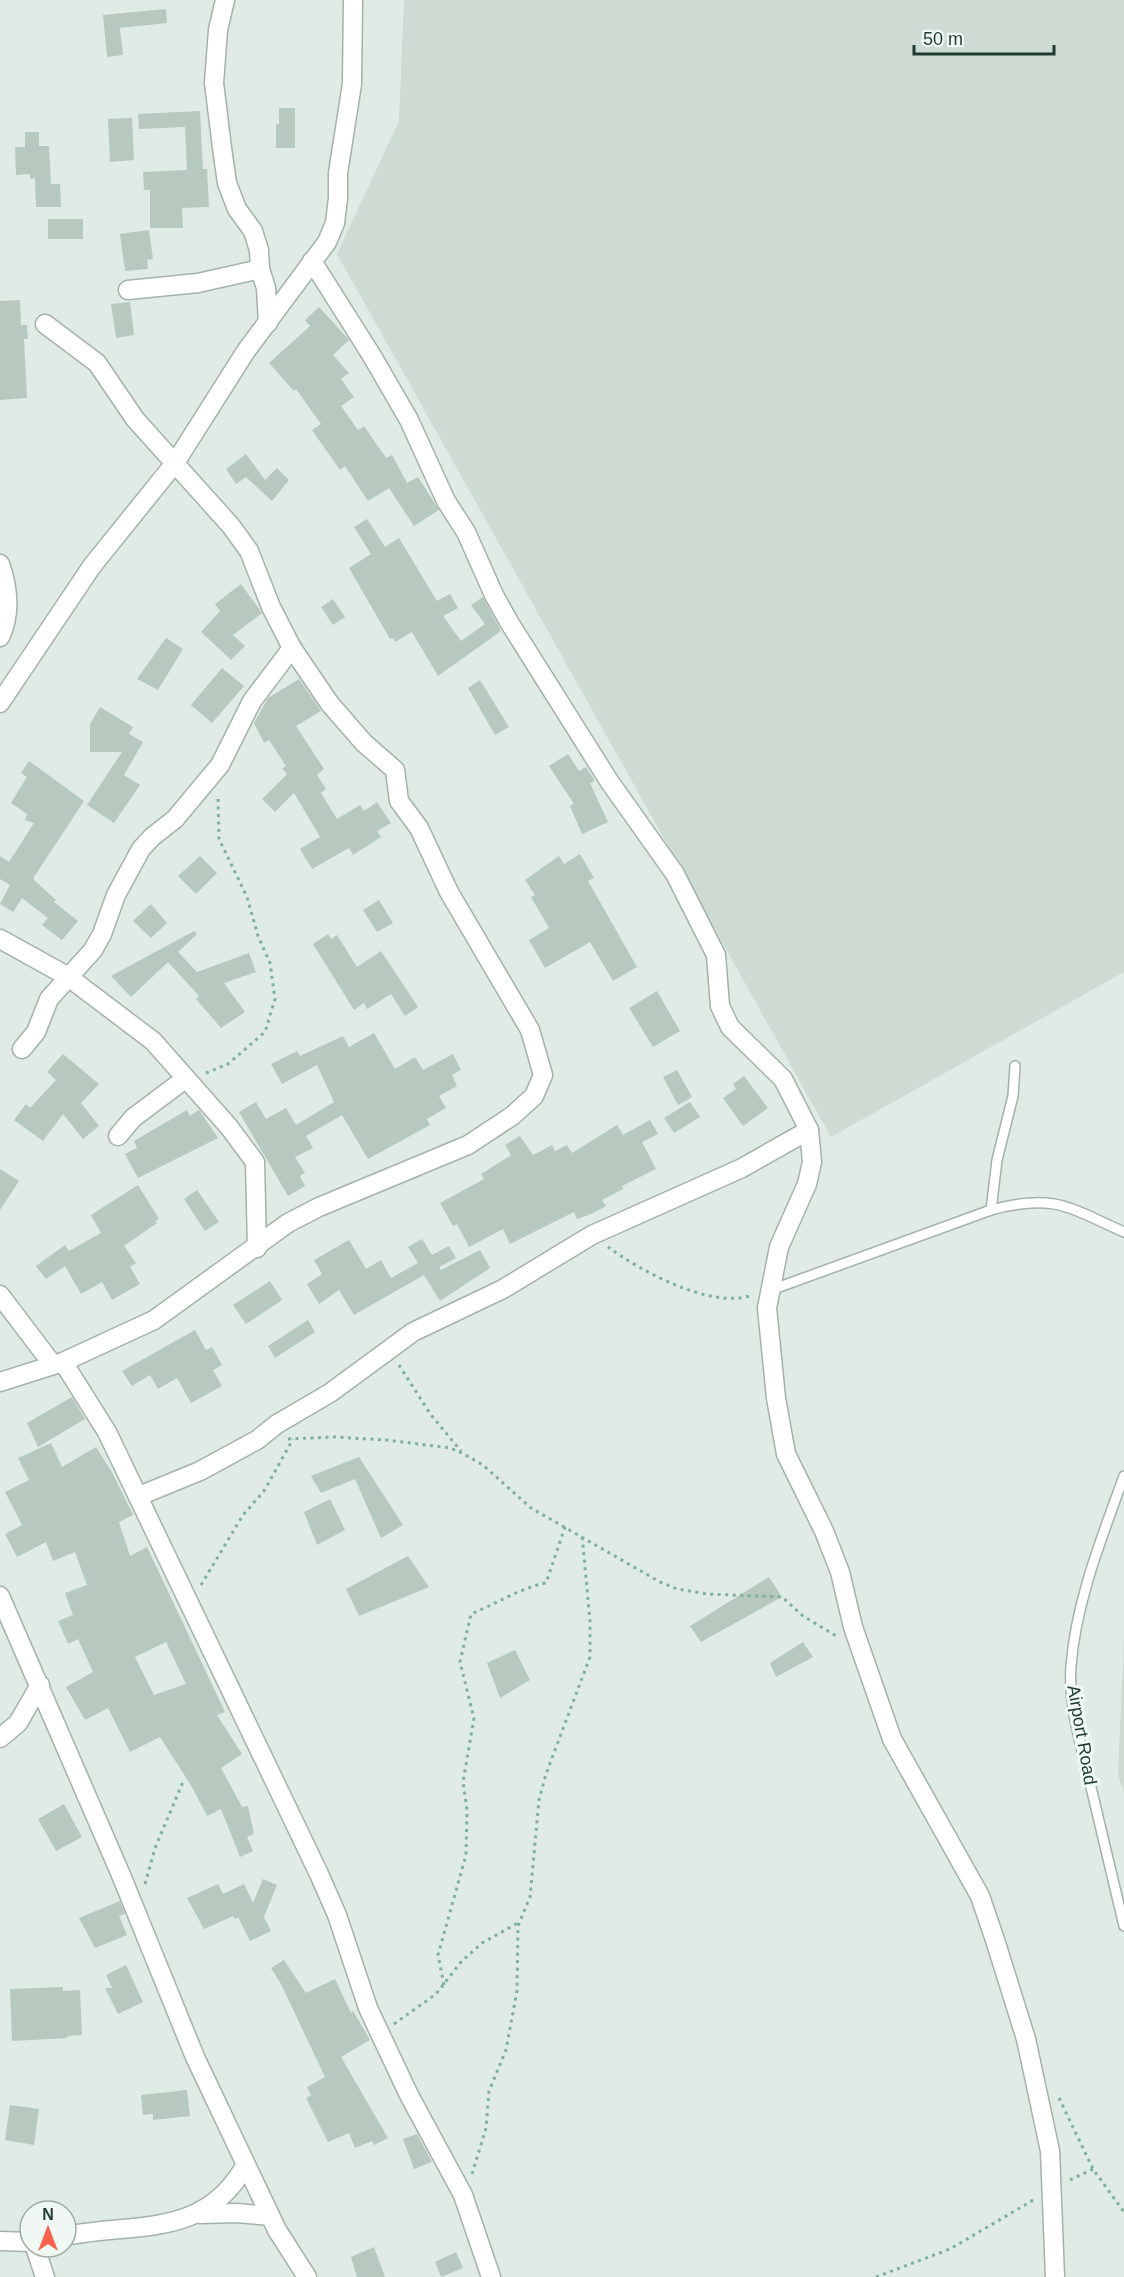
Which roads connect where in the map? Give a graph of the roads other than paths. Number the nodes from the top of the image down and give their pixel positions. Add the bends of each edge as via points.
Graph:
1 (225, 0) edge
2 (353, 0) edge
3 (312, 261) junction
4 (260, 269) junction
5 (128, 290) dead end
6 (268, 323) junction
7 (45, 324) dead end
8 (175, 463) junction
9 (0, 564) edge
10 (0, 637) edge
11 (292, 648) junction
12 (0, 704) edge
13 (0, 939) edge
14 (67, 976) junction
15 (22, 1049) dead end
16 (1015, 1066) dead end
17 (185, 1079) junction
18 (809, 1130) junction
19 (118, 1136) dead end
20 (991, 1210) junction
21 (1124, 1233) edge
22 (257, 1248) junction
23 (769, 1290) junction
24 (0, 1295) edge
25 (58, 1363) junction
26 (0, 1382) edge
27 (1124, 1476) edge
28 (139, 1496) junction
29 (0, 1596) edge
30 (40, 1685) junction
31 (0, 1738) edge
32 (1124, 1926) edge
33 (245, 2166) junction
34 (195, 2215) junction
35 (270, 2216) junction
36 (78, 2235) edge
37 (0, 2241) edge
38 (18, 2242) edge
39 (39, 2259) edge
40 (45, 2277) edge
41 (307, 2277) edge
42 (491, 2277) edge
43 (1054, 2277) edge

1 - 4 street via 214,83 226,183 237,209 253,231
2 - 3 street via 352,84 338,173 335,223
3 - 6 street
3 - 18 street via 409,420 509,622 609,781 675,874 716,955 720,1006 730,1027 783,1079
4 - 5 street via 198,283
4 - 6 street via 266,288
6 - 8 street via 223,384
7 - 8 street via 97,363 135,419
8 - 11 street via 249,551
8 - 12 street via 92,566
9 - 10 street via 8,586
11 - 14 street via 252,701 220,765 175,819 141,849 93,950
11 - 22 street via 330,704 364,743 395,770 399,801 419,828 449,892 530,1030 543,1075 534,1096 468,1146 319,1206 288,1223
13 - 14 street
14 - 15 street via 49,999 36,1032
14 - 17 street via 153,1041
16 - 20 lane
17 - 19 street via 133,1118
17 - 22 street via 255,1162
18 - 23 street via 812,1162 807,1184 779,1247
18 - 28 street via 742,1168 592,1235 503,1289 391,1347 330,1393 256,1440 200,1471
20 - 21 lane via 1022,1201 1063,1204
20 - 23 lane
22 - 25 street via 154,1320
23 - 43 street via 767,1308 776,1398 786,1454 828,1541 860,1650 892,1738 980,1896 1026,2039 1050,2151
24 - 25 street
25 - 26 street
25 - 28 street via 107,1432
27 - 32 lane, Airport Road via 1100,1542 1071,1667 1074,1710
28 - 42 street via 319,1874 368,2008 463,2195
29 - 30 street
30 - 31 street via 18,1723
30 - 33 street via 195,2057
33 - 34 street via 234,2187
33 - 35 street
34 - 35 street via 222,2212
34 - 36 street via 149,2227
35 - 41 street
37 - 38 street
39 - 40 street

